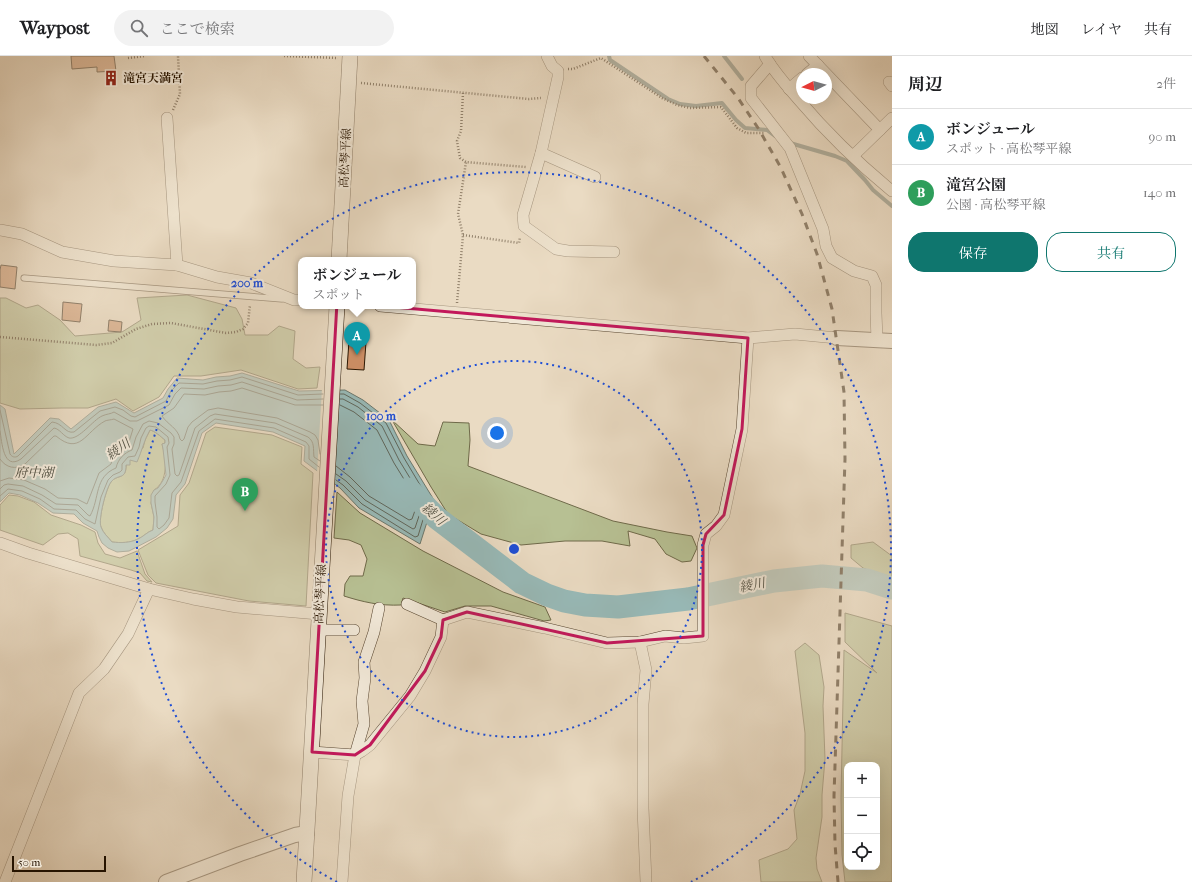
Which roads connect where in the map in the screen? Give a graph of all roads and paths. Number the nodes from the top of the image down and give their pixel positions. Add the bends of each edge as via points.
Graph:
1 (145, 56) edge
2 (178, 56) edge
3 (284, 56) edge
4 (547, 56) edge
5 (810, 56) edge
6 (128, 58) dead end
7 (350, 58) edge
8 (768, 60) edge
9 (818, 65) junction
10 (814, 68) edge
11 (558, 71) junction
12 (349, 82) junction
13 (796, 83) edge
14 (789, 89) junction
15 (462, 93) junction
16 (554, 98) junction
17 (177, 101) dead end
18 (167, 118) dead end
19 (892, 118) edge
20 (880, 130) junction
21 (766, 133) dead end
22 (540, 153) junction
23 (853, 156) junction
24 (466, 162) junction
25 (536, 168) junction
26 (595, 177) dead end
27 (892, 191) edge
28 (524, 221) junction
29 (0, 230) edge
30 (464, 236) junction
31 (614, 252) dead end
32 (339, 257) edge
33 (177, 265) junction
34 (24, 278) dead end
35 (252, 296) junction
36 (297, 300) edge
37 (337, 309) edge
38 (413, 309) edge
39 (456, 313) junction
40 (0, 337) edge
41 (748, 338) junction
42 (837, 338) joint
43 (878, 340) junction
44 (892, 341) edge
45 (0, 543) edge
46 (149, 589) junction
47 (407, 604) dead end
48 (379, 608) dead end
49 (319, 614) junction
50 (443, 620) junction
51 (318, 630) junction
52 (354, 630) dead end
53 (640, 642) junction
54 (312, 752) junction
55 (355, 755) junction
56 (307, 833) junction
57 (5, 882) edge
58 (166, 882) edge
59 (304, 882) edge
60 (342, 882) edge
61 (646, 882) edge

1 - 6 path
2 - 17 path via 180,94
3 - 7 path
4 - 11 street
5 - 9 street
7 - 12 main road, 高松琴平線
8 - 14 street
8 - 43 street via 751,86 751,98 787,144 823,228 826,246 832,258 854,271 872,276 876,285
9 - 10 street
9 - 20 street
11 - 16 street
11 - 21 path via 573,69 601,58 677,105 690,108 721,107 737,128 746,133
12 - 15 path
12 - 32 main road, 高松琴平線
13 - 14 street
14 - 23 street
15 - 16 path via 529,99
15 - 24 path via 461,131 457,141 460,158
16 - 22 street
18 - 33 street
19 - 20 street
20 - 23 street
22 - 25 street
22 - 26 street
23 - 27 street
24 - 25 path
24 - 30 path via 458,214
25 - 28 street via 523,215
28 - 30 path via 521,225 519,243
28 - 31 street via 524,226 556,249
29 - 33 street via 22,234 62,252 114,261
30 - 39 path
33 - 36 street via 217,277 251,283
34 - 35 lane
35 - 36 lane
35 - 40 path via 248,323 236,332 226,333 171,323 152,324 136,329 112,343 96,345
37 - 49 main road, 高松琴平線
38 - 39 street
39 - 41 street
41 - 42 street via 795,334
41 - 53 street via 742,429 724,515 706,534 703,545 703,636 665,636
42 - 43 street
43 - 44 street
45 - 46 street
46 - 49 street via 237,607
46 - 57 street via 128,634 104,669 79,693
47 - 50 street
48 - 55 street via 364,662 364,724
49 - 51 main road, 高松琴平線
50 - 53 street via 468,612 607,644
50 - 55 street via 441,637 410,696 370,745
51 - 52 street
51 - 54 main road, 高松琴平線
53 - 61 street via 646,670 643,704
54 - 55 street
54 - 56 main road, 高松琴平線
55 - 60 street via 348,796
56 - 58 street via 246,852
56 - 59 main road, 高松琴平線

